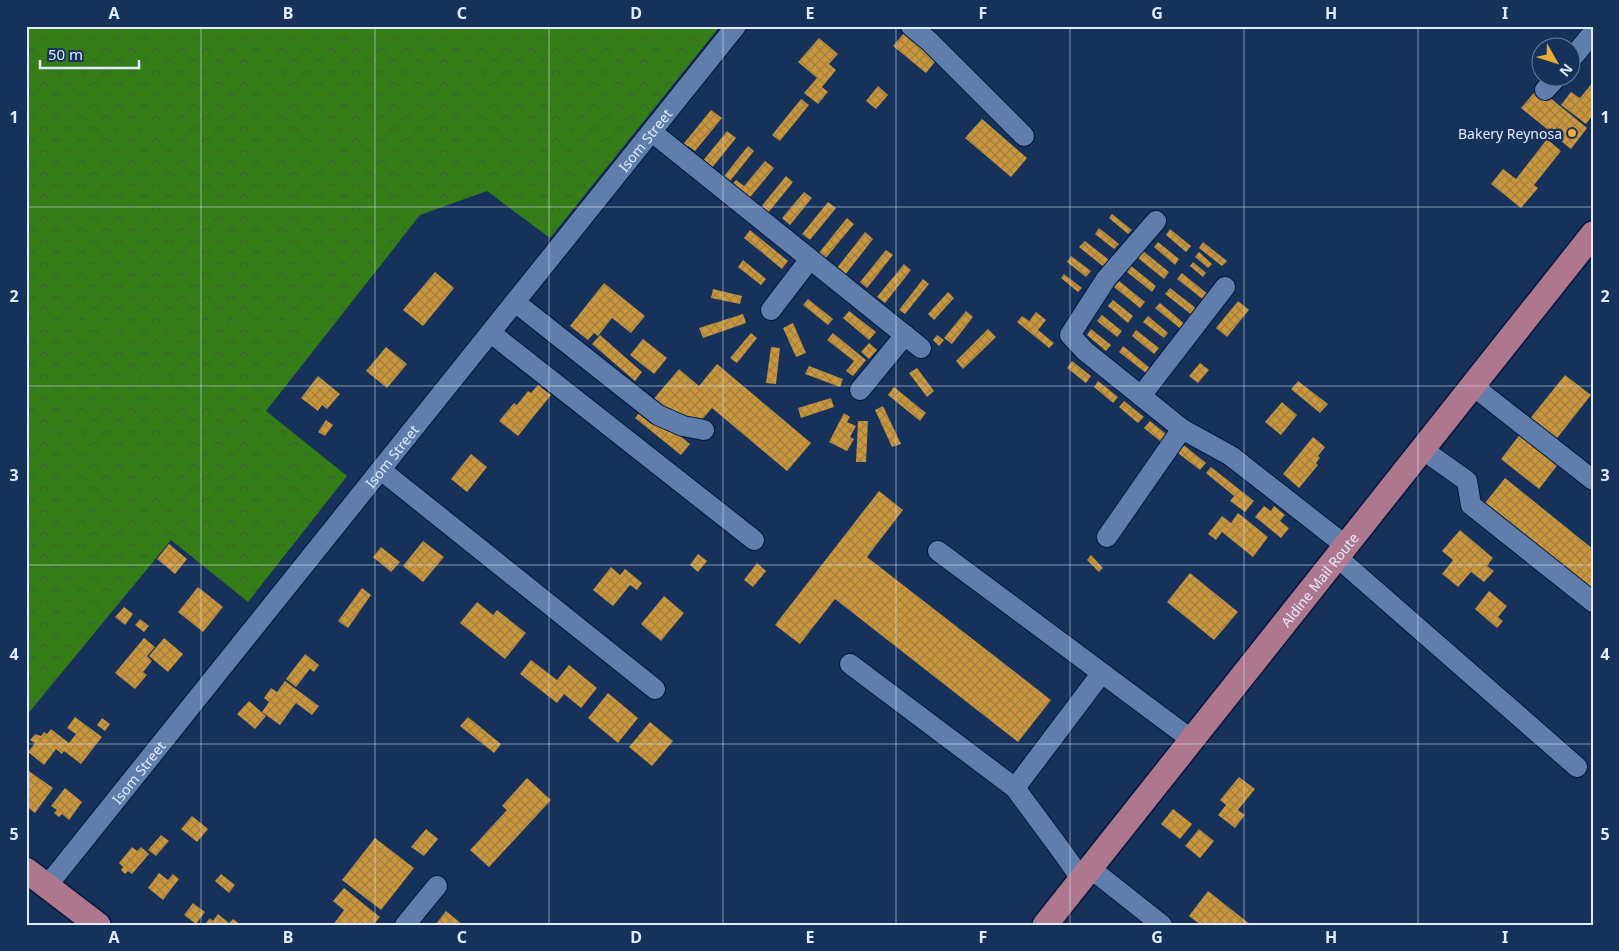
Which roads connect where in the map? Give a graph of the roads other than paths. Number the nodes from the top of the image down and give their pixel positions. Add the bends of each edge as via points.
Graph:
1 (736, 26) edge
2 (911, 26) edge
3 (1589, 31) edge
4 (1582, 42) edge
5 (652, 132) junction
6 (1024, 136) dead end
7 (1156, 221) dead end
8 (1593, 234) edge
9 (810, 259) junction
10 (1225, 286) dead end
11 (516, 302) junction
12 (771, 310) dead end
13 (491, 333) junction
14 (905, 335) junction
15 (921, 348) dead end
16 (1472, 386) junction
17 (860, 390) dead end
18 (1141, 396) junction
19 (1182, 429) junction
20 (704, 430) dead end
21 (1422, 449) junction
22 (381, 470) junction
23 (1593, 480) edge
24 (1107, 537) dead end
25 (754, 540) dead end
26 (938, 551) dead end
27 (1341, 551) junction
28 (1593, 602) edge
29 (850, 664) dead end
30 (1102, 674) junction
31 (655, 689) dead end
32 (1192, 740) junction
33 (1577, 767) dead end
34 (1015, 788) junction
35 (26, 870) edge
36 (1086, 873) junction
37 (47, 886) junction
38 (437, 886) dead end
39 (98, 925) edge
40 (406, 925) edge
41 (1045, 925) edge
42 (1162, 925) edge

1 - 5 street, Isom Street
2 - 6 street
3 - 4 street
5 - 9 street
5 - 11 street, Isom Street
7 - 18 street via 1106,279 1070,335
8 - 16 main road, Aldine Mail Route
9 - 12 street
9 - 14 street
10 - 18 street
11 - 13 street, Isom Street
11 - 20 street via 658,415
13 - 22 street, Isom Street
13 - 25 street
14 - 15 street
14 - 17 street
16 - 21 main road, Aldine Mail Route
16 - 23 street
18 - 19 street
19 - 24 street
19 - 27 street via 1231,456
21 - 27 main road, Aldine Mail Route
21 - 28 street via 1467,481 1471,505
22 - 31 street
22 - 37 street, Isom Street
26 - 30 street
27 - 32 main road, Aldine Mail Route
27 - 33 street
29 - 34 street
30 - 32 street
30 - 34 street
32 - 36 main road, Aldine Mail Route
34 - 36 street via 1066,857
35 - 37 main road
36 - 41 main road, Aldine Mail Route
36 - 42 street
37 - 39 main road
38 - 40 street

